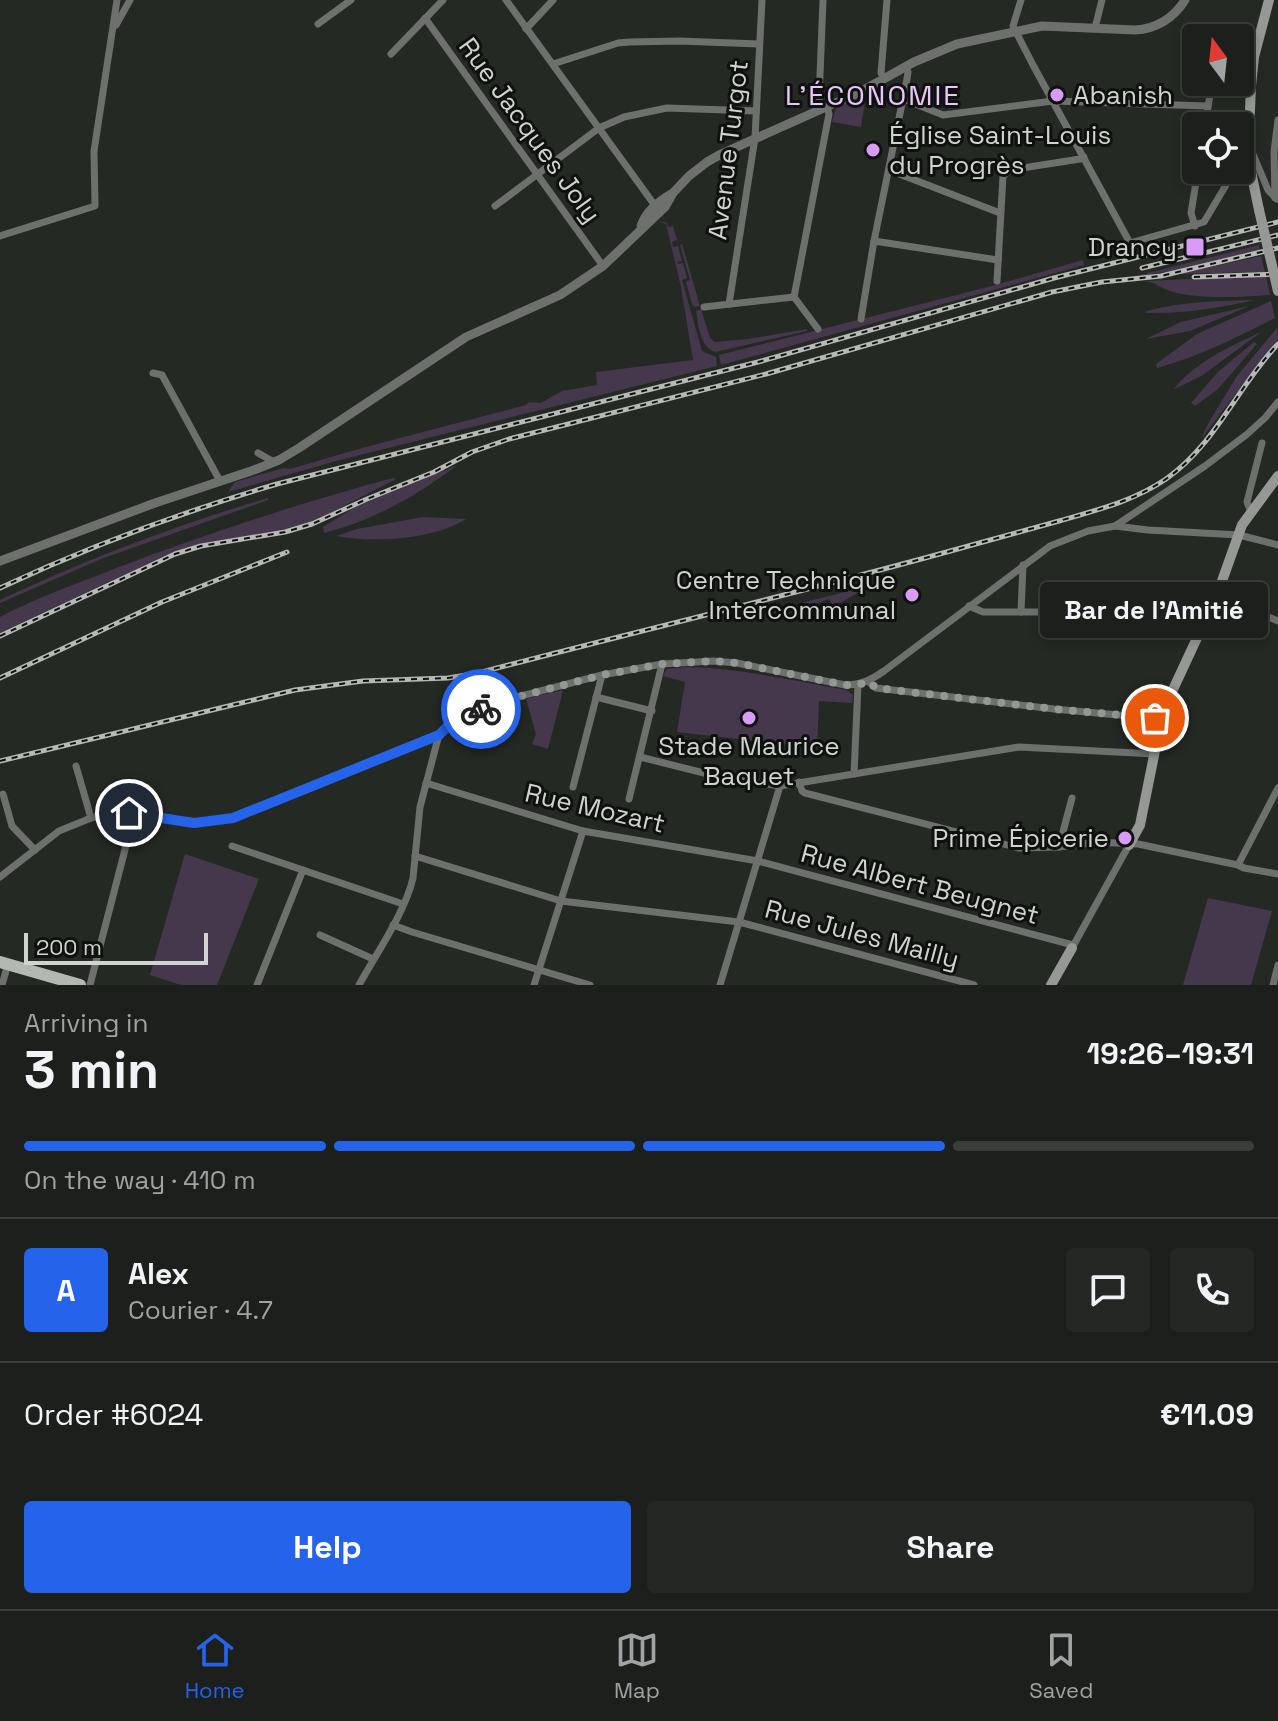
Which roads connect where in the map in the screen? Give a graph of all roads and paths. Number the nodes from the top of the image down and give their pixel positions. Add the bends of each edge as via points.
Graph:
1 (117, 0) edge
2 (130, 0) edge
3 (351, 0) edge
4 (443, 0) edge
5 (506, 0) edge
6 (553, 0) edge
7 (762, 0) edge
8 (823, 0) edge
9 (887, 0) edge
10 (1021, 0) edge
11 (1102, 0) edge
12 (1185, 0) edge
13 (1269, 0) edge
14 (425, 18) junction
15 (318, 24) dead end
16 (1095, 28) junction
17 (526, 29) junction
18 (113, 30) junction
19 (1016, 32) junction
20 (759, 44) junction
21 (391, 54) dead end
22 (553, 64) junction
23 (905, 67) junction
24 (884, 79) junction
25 (1210, 96) edge
26 (903, 99) junction
27 (1053, 101) junction
28 (1208, 106) junction
29 (824, 108) junction
30 (756, 111) junction
31 (1207, 112) edge
32 (1250, 112) edge
33 (1278, 120) edge
34 (599, 128) junction
35 (755, 138) junction
36 (1084, 157) junction
37 (1254, 157) edge
38 (889, 170) junction
39 (537, 174) junction
40 (1196, 184) edge
41 (1227, 184) edge
42 (1251, 184) edge
43 (1277, 199) edge
44 (495, 206) dead end
45 (657, 209) junction
46 (1000, 213) junction
47 (1195, 226) junction
48 (0, 236) edge
49 (874, 241) junction
50 (998, 260) junction
51 (603, 266) junction
52 (997, 281) dead end
53 (1278, 291) edge
54 (794, 297) junction
55 (729, 304) junction
56 (704, 307) dead end
57 (861, 319) dead end
58 (818, 329) dead end
59 (153, 373) dead end
60 (1278, 402) edge
61 (1262, 443) dead end
62 (258, 453) dead end
63 (274, 462) junction
64 (1278, 476) edge
65 (220, 481) junction
66 (1251, 512) junction
67 (1115, 526) junction
68 (1239, 535) junction
69 (1278, 545) edge
70 (0, 561) edge
71 (1023, 565) junction
72 (1217, 595) junction
73 (969, 606) junction
74 (1021, 612) junction
75 (1204, 621) junction
76 (1278, 621) edge
77 (662, 664) junction
78 (602, 675) junction
79 (868, 681) junction
80 (858, 685) junction
81 (596, 697) junction
82 (652, 711) junction
83 (1161, 719) junction
84 (439, 735) junction
85 (1155, 754) junction
86 (640, 757) junction
87 (76, 766) dead end
88 (854, 774) junction
89 (799, 782) junction
90 (426, 783) junction
91 (780, 786) junction
92 (573, 787) dead end
93 (1278, 788) edge
94 (3, 794) dead end
95 (1072, 798) dead end
96 (629, 799) dead end
97 (91, 818) junction
98 (583, 831) junction
99 (128, 838) dead end
100 (1129, 845) junction
101 (232, 846) dead end
102 (1059, 847) junction
103 (35, 850) junction
104 (415, 856) junction
105 (758, 861) junction
106 (1238, 865) junction
107 (303, 870) junction
108 (1278, 874) edge
109 (0, 877) edge
110 (561, 901) junction
111 (403, 904) junction
112 (739, 922) junction
113 (393, 925) junction
114 (320, 935) dead end
115 (1072, 947) junction
116 (373, 959) junction
117 (4, 963) edge
118 (1278, 965) edge
119 (539, 970) junction
120 (360, 983) edge
121 (76, 984) edge
122 (2, 985) edge
123 (90, 985) edge
124 (257, 985) edge
125 (372, 985) edge
126 (534, 985) edge
127 (590, 985) edge
128 (721, 985) edge
129 (974, 985) edge
130 (1051, 985) edge
131 (1273, 985) edge

1 - 18 street
2 - 18 street
3 - 15 street
4 - 14 street
5 - 17 street
6 - 17 street
7 - 20 street, Avenue Turgot
8 - 29 street via 819,100
9 - 24 street
10 - 19 street
11 - 16 street
12 - 16 street via 1169,18 1149,28
13 - 32 main road via 1254,57
14 - 21 street
14 - 39 street, Rue Jacques Joly
16 - 19 street via 1042,26
17 - 22 street
18 - 48 street via 97,124 95,206
19 - 23 street via 957,44
19 - 27 street
20 - 22 street via 618,43
20 - 30 street, Avenue Turgot
22 - 34 street
23 - 24 street
23 - 26 street
24 - 29 street
25 - 28 street
26 - 27 street via 943,115
26 - 38 street
27 - 28 street
27 - 36 street
28 - 31 street
29 - 35 street
29 - 54 street via 829,114
30 - 34 street via 667,108
30 - 35 street, Avenue Turgot
33 - 43 street
34 - 39 street
34 - 45 street
35 - 45 street via 707,162
35 - 55 street, Avenue Turgot
36 - 46 street via 1006,172
36 - 47 street via 1130,243
37 - 43 street
38 - 46 street
38 - 49 street
39 - 44 street
39 - 51 street, Rue Jacques Joly
40 - 47 street via 1191,213
41 - 47 street via 1204,222
42 - 53 main road, bridge
45 - 51 street
46 - 50 street
49 - 50 street
49 - 57 street
50 - 52 street
51 - 63 street via 560,295 466,337
54 - 55 street
54 - 58 street
55 - 56 street
59 - 65 street via 162,375
60 - 67 street via 1237,442
61 - 66 street via 1247,502
62 - 63 street
63 - 65 street
64 - 66 main road
65 - 70 street
66 - 68 main road
67 - 68 street
67 - 71 street via 1064,540
68 - 69 street
68 - 72 main road
71 - 73 street
71 - 74 street
72 - 75 main road
72 - 76 street
73 - 74 street via 983,612
73 - 79 street
74 - 75 street
75 - 83 main road
77 - 78 street
77 - 80 street via 737,663
77 - 82 street
78 - 81 street
78 - 84 street via 502,701 453,721
79 - 80 street
79 - 83 street via 876,688
80 - 88 street
81 - 82 street
81 - 92 street
82 - 86 street
83 - 85 main road
84 - 90 street
84 - 97 street via 233,818 194,823 121,812
85 - 88 street via 1019,747
85 - 100 main road via 1140,825
86 - 91 street
86 - 96 street
87 - 97 street
88 - 89 street
89 - 91 street
89 - 102 street via 805,793 997,844
90 - 98 street, Rue Mozart
90 - 104 street
91 - 105 street
93 - 106 street
94 - 103 street via 12,826
95 - 102 street
97 - 103 street via 59,831
98 - 105 street, Rue Mozart
98 - 110 street
99 - 123 street
100 - 102 street
100 - 106 street
100 - 115 street
101 - 107 street
103 - 109 street
104 - 110 street, Rue Jules Mailly
104 - 111 street
105 - 112 street
105 - 115 street, Rue Albert Beugnet
106 - 108 street
107 - 111 street
107 - 124 street
110 - 112 street, Rue Jules Mailly
110 - 119 street
111 - 113 street
112 - 128 street
112 - 129 street, Rue Jules Mailly
113 - 116 street
113 - 119 street
114 - 116 street
115 - 130 main road
116 - 120 street
117 - 121 main road
117 - 122 street
118 - 131 street
119 - 126 street
119 - 127 street
120 - 125 street

